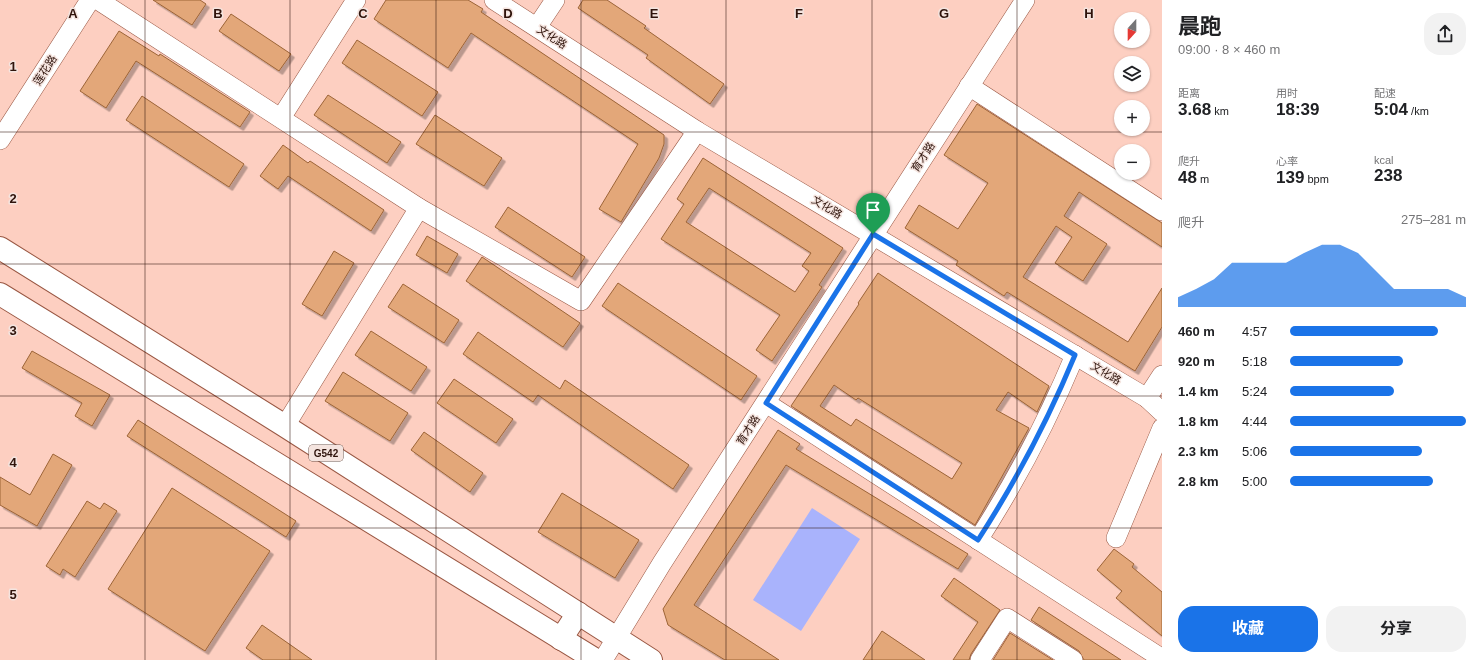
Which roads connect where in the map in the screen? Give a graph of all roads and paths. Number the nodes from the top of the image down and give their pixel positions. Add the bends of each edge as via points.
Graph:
1 (90, 0) edge
2 (98, 0) edge
3 (356, 0) edge
4 (494, 0) edge
5 (555, 0) edge
6 (1025, 0) edge
7 (537, 27) junction
8 (969, 86) junction
9 (280, 118) junction
10 (697, 131) junction
11 (0, 140) edge
12 (419, 208) junction
13 (1162, 211) edge
14 (873, 234) junction
15 (0, 248) edge
16 (0, 294) edge
17 (1075, 355) junction
18 (1162, 375) edge
19 (1147, 398) junction
20 (766, 403) junction
21 (1162, 412) edge
22 (285, 426) junction
23 (1162, 428) edge
24 (1116, 538) dead end
25 (978, 540) junction
26 (578, 613) junction
27 (616, 637) junction
28 (561, 639) junction
29 (596, 660) edge
30 (604, 660) edge
31 (651, 660) edge
32 (980, 660) edge
33 (1073, 660) edge
34 (1160, 660) edge

1 - 11 street, 莲花路
2 - 9 street
3 - 9 street
4 - 7 street, 文化路
5 - 7 street
6 - 8 street, 育才路
7 - 10 street, 文化路
8 - 13 street
8 - 14 street, 育才路
9 - 12 street
10 - 12 street via 581,301
10 - 14 street, 文化路
12 - 22 street
14 - 17 street, 文化路
14 - 20 street, 育才路
15 - 22 main road, G542
16 - 28 main road
17 - 19 street, 文化路
17 - 25 street via 1040,434 1008,493
18 - 19 street
19 - 21 street, 文化路
20 - 25 street
20 - 27 street, 育才路
22 - 26 main road, G542
23 - 24 street
25 - 34 street via 1158,656
26 - 27 main road, G542
26 - 28 main road
27 - 30 street, 育才路
27 - 31 main road, G542
28 - 29 main road
32 - 33 street via 1007,618

